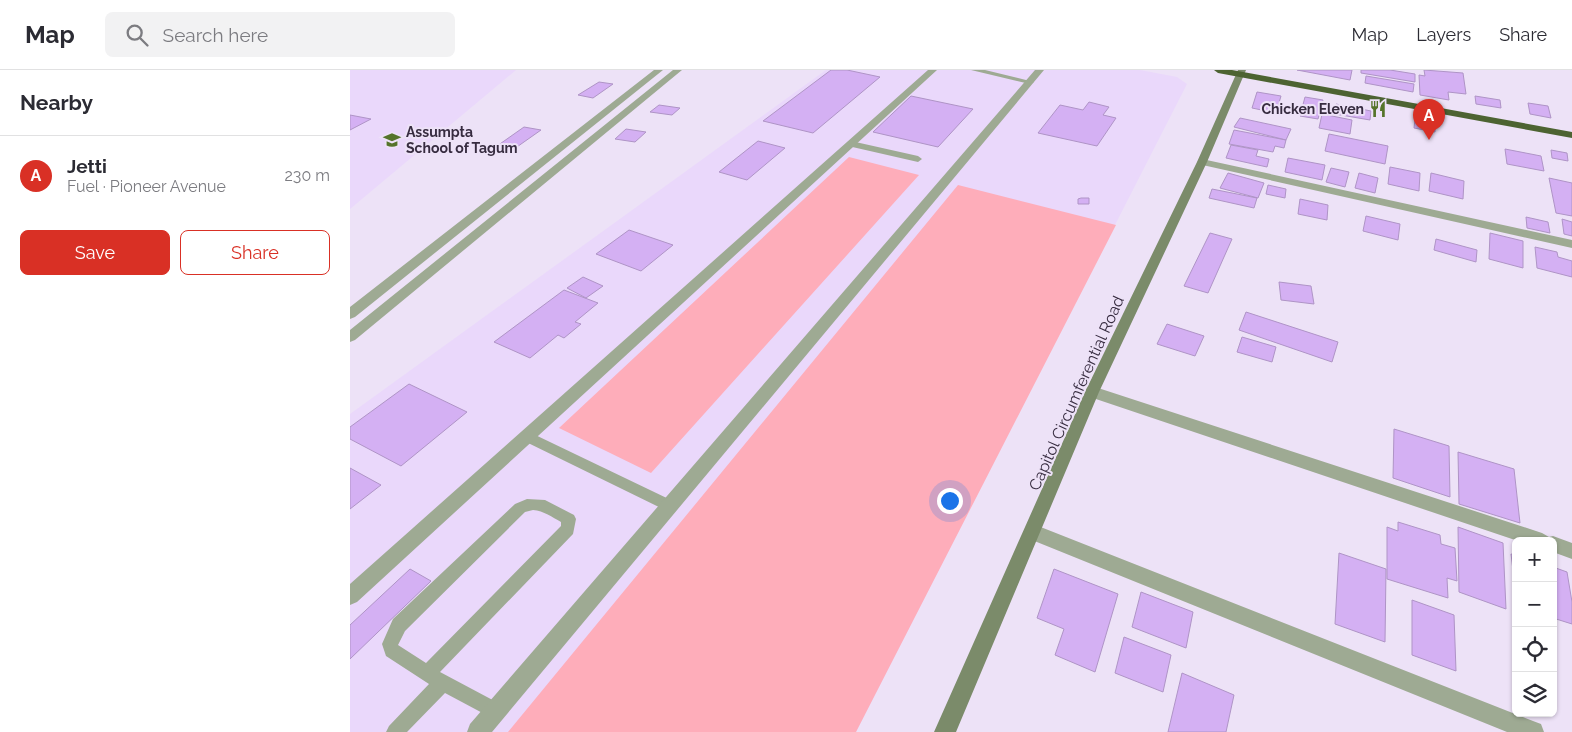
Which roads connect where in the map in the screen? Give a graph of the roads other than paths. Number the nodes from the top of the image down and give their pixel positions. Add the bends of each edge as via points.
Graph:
1 (659, 70) edge
2 (664, 70) edge
3 (933, 70) edge
4 (975, 70) edge
5 (1040, 70) edge
6 (1218, 70) edge
7 (679, 71) edge
8 (1241, 72) edge
9 (1030, 82) junction
10 (1572, 135) edge
11 (851, 144) junction
12 (918, 159) dead end
13 (1202, 162) junction
14 (534, 168) junction
15 (554, 171) junction
16 (1572, 244) edge
17 (350, 314) edge
18 (350, 338) edge
19 (1092, 392) junction
20 (527, 436) junction
21 (670, 506) junction
22 (1033, 532) junction
23 (1530, 537) edge
24 (1557, 545) edge
25 (1572, 551) edge
26 (350, 596) edge
27 (427, 674) junction
28 (442, 683) junction
29 (496, 711) junction
30 (395, 732) edge
31 (478, 732) edge
32 (945, 732) edge
33 (1533, 732) edge

1 - 14 street
2 - 7 street
3 - 11 street
4 - 9 lane
5 - 9 street
6 - 8 highway
7 - 15 street
8 - 10 highway
8 - 13 main road, Capitol Circumferential Road
9 - 21 street
11 - 12 lane
11 - 20 street
13 - 16 street
13 - 19 main road, Capitol Circumferential Road
14 - 15 street
14 - 17 street
15 - 18 street
19 - 22 main road, Capitol Circumferential Road
19 - 23 street
20 - 21 lane
20 - 26 street
21 - 29 street
22 - 32 main road, Capitol Circumferential Road
22 - 33 street
24 - 25 street
27 - 27 lane via 568,529 569,519 541,504 527,504 520,508 399,625 390,644 392,650
27 - 28 lane
28 - 29 lane
28 - 30 lane
29 - 31 street

